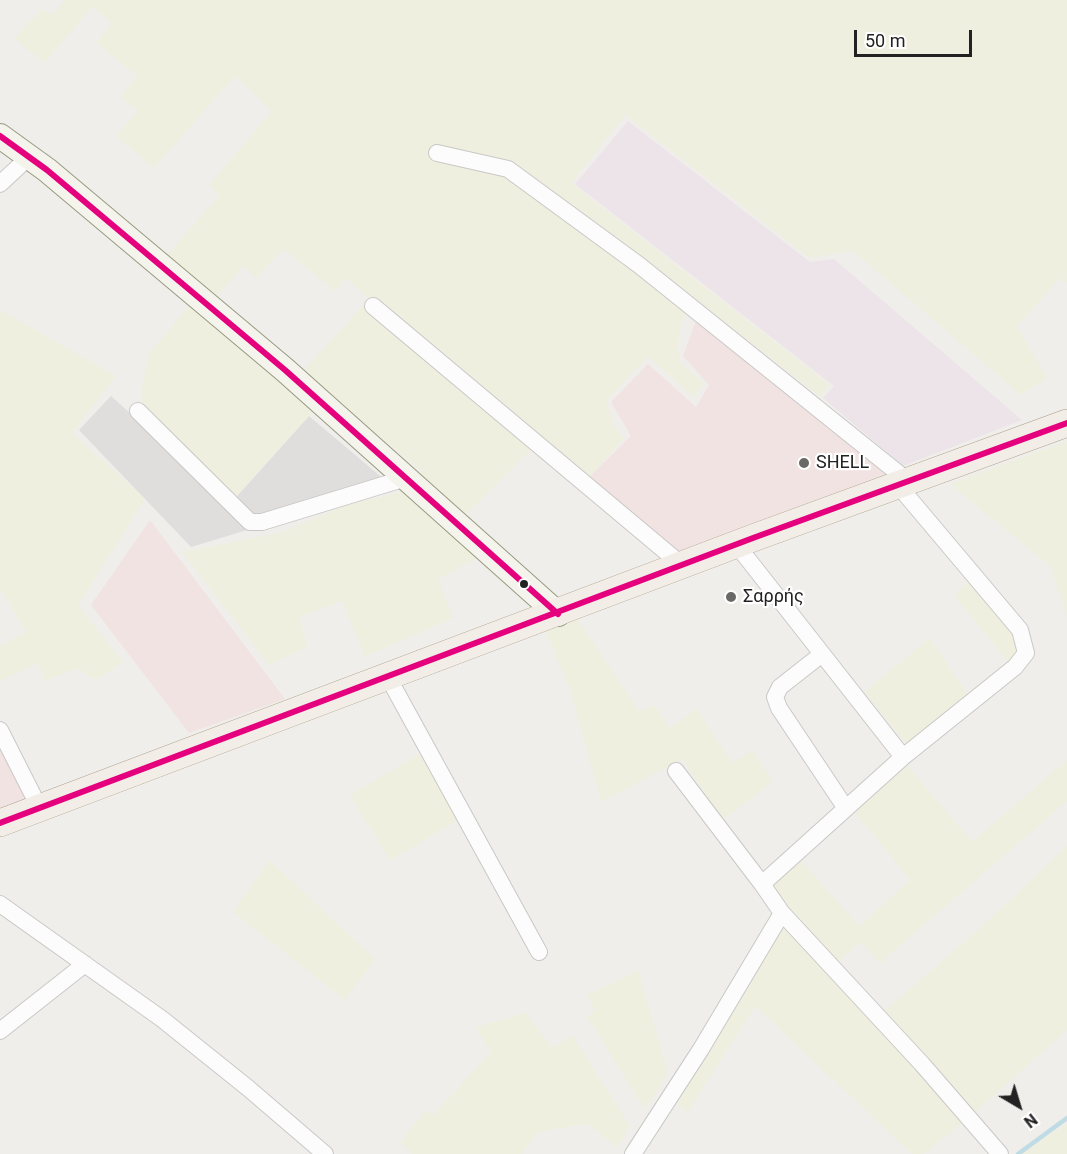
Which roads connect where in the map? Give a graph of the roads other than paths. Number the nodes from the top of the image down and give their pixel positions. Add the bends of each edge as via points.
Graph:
1 (0, 136) edge
2 (437, 153) dead end
3 (29, 158) junction
4 (0, 184) edge
5 (373, 306) dead end
6 (138, 411) dead end
7 (1067, 423) edge
8 (406, 478) junction
9 (902, 483) junction
10 (736, 544) junction
11 (683, 566) junction
12 (558, 614) junction
13 (822, 654) junction
14 (388, 677) junction
15 (0, 730) edge
16 (903, 757) junction
17 (676, 771) dead end
18 (39, 807) junction
19 (845, 807) junction
20 (0, 823) edge
21 (762, 884) junction
22 (0, 904) edge
23 (782, 913) junction
24 (539, 952) dead end
25 (85, 964) junction
26 (0, 1031) edge
27 (999, 1153) edge
28 (325, 1154) edge
29 (633, 1154) edge

1 - 3 street
2 - 9 street via 507,169 639,265
3 - 4 street
3 - 8 street via 285,370
5 - 11 street
6 - 8 street via 250,522 262,522
7 - 9 main road
8 - 12 street
9 - 10 main road
9 - 16 street via 1020,630 1026,646 1026,653 1015,667
10 - 11 main road
10 - 13 street
11 - 12 main road
12 - 14 main road
13 - 16 street
13 - 19 street via 780,687 775,697
14 - 18 main road
14 - 24 street
15 - 18 street
16 - 19 street
17 - 21 street
18 - 20 main road
19 - 21 street
21 - 23 street
22 - 25 street
23 - 27 street
23 - 29 street
25 - 26 street
25 - 28 street via 179,1033

